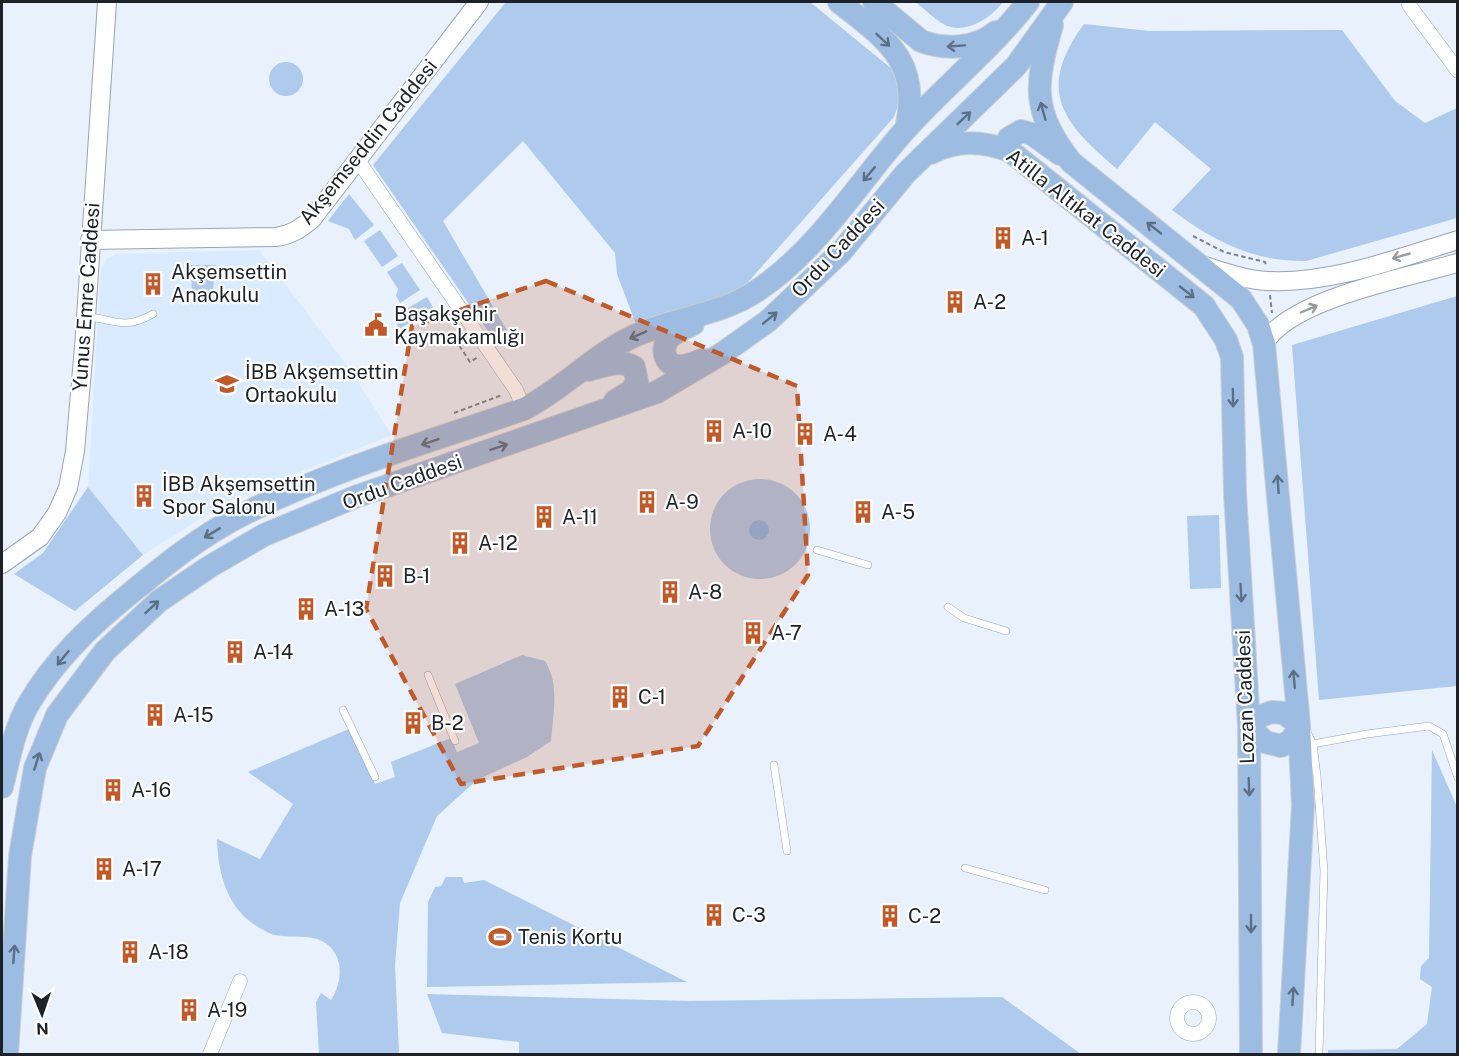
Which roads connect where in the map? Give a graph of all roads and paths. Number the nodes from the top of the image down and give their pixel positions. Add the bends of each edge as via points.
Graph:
1 (107, 2) edge
2 (479, 2) edge
3 (839, 2) edge
4 (874, 2) edge
5 (1410, 5) dead end
6 (1025, 6) edge
7 (1059, 7) edge
8 (1458, 71) edge
9 (906, 129) junction
10 (1010, 151) junction
11 (921, 158) junction
12 (357, 159) junction
13 (1071, 162) junction
14 (1189, 234) dead end
15 (90, 240) junction
16 (1458, 240) edge
17 (1458, 263) edge
18 (1202, 265) junction
19 (1268, 281) junction
20 (734, 304) junction
21 (153, 314) dead end
22 (86, 317) junction
23 (445, 337) dead end
24 (1270, 337) junction
25 (1226, 340) joint
26 (489, 351) junction
27 (723, 353) junction
28 (582, 372) junction
29 (524, 409) junction
30 (582, 419) junction
31 (817, 550) dead end
32 (2, 564) edge
33 (868, 565) dead end
34 (948, 607) dead end
35 (1006, 631) dead end
36 (428, 675) dead end
37 (344, 710) dead end
38 (1299, 725) junction
39 (1249, 726) junction
40 (455, 741) dead end
41 (1313, 744) junction
42 (774, 765) dead end
43 (375, 777) dead end
44 (1458, 777) edge
45 (2, 787) edge
46 (787, 851) dead end
47 (965, 868) dead end
48 (1045, 890) dead end
49 (240, 981) dead end
50 (7, 1054) edge
51 (210, 1054) edge
52 (1251, 1054) edge
53 (1289, 1054) edge
54 (1319, 1054) edge

1 - 15 street, Yunus Emre Caddesi
2 - 12 street, Akşemseddin Caddesi
3 -> 9 main road via 889,45 907,70 911,91
6 -> 4 main road via 988,39 948,47 921,41
5 - 8 street
6 - 9 main road, Ordu Caddesi
11 -> 7 main road, Ordu Caddesi via 998,85
13 -> 7 main road, Atilla Altıkat Caddesi via 1046,124 1038,91 1038,78
9 -> 20 main road, Ordu Caddesi via 805,249 772,279
10 - 11 main road, Atilla Altıkat Caddesi via 992,144 963,143 948,145
10 - 13 main road via 1009,138 1026,131
10 -> 25 main road, Atilla Altıkat Caddesi via 1204,306
27 -> 11 main road, Ordu Caddesi via 768,321 807,286
12 - 15 street, Akşemseddin Caddesi via 312,219 288,235
12 - 26 street
18 -> 13 main road, Atilla Altıkat Caddesi
14 - 19 path via 1224,252 1265,262
15 - 22 street, Yunus Emre Caddesi
16 -> 19 street, Atilla Altıkat Caddesi via 1324,277
24 -> 17 street via 1308,308
18 - 19 street, Atilla Altıkat Caddesi via 1230,275
18 - 24 main road, Atilla Altıkat Caddesi via 1241,299
19 - 24 path
20 - 27 main road via 670,336 664,349 669,363 676,366
20 -> 28 main road, Ordu Caddesi via 681,318 630,338
21 - 22 lane via 117,324
22 - 32 street, Yunus Emre Caddesi via 75,451 68,488 40,537
23 - 26 path via 452,333 470,362
38 -> 24 main road
25 -> 39 main road, Lozan Caddesi via 1232,357 1235,493
26 - 29 street
27 - 30 main road, Ordu Caddesi via 657,392
28 - 29 main road, Ordu Caddesi via 550,396
28 - 30 main road via 626,363 634,367 637,382 631,391
29 -> 45 main road, Ordu Caddesi via 322,480 238,517 198,542 105,613 66,653 28,706 16,732
50 -> 30 main road, Ordu Caddesi via 20,856 35,768 57,715 105,651 159,601 264,536 355,497
31 - 33 lane
34 - 35 lane via 964,618
36 - 40 lane
37 - 43 lane
38 - 39 main road via 1284,713 1272,712 1255,718
38 - 39 main road via 1292,740 1281,746 1265,742
38 - 41 lane via 1305,728
53 -> 38 main road via 1303,805
39 -> 52 main road, Lozan Caddesi
41 - 44 lane via 1429,726 1443,735
41 - 54 lane via 1324,872
42 - 46 lane
47 - 48 lane
49 - 51 street

